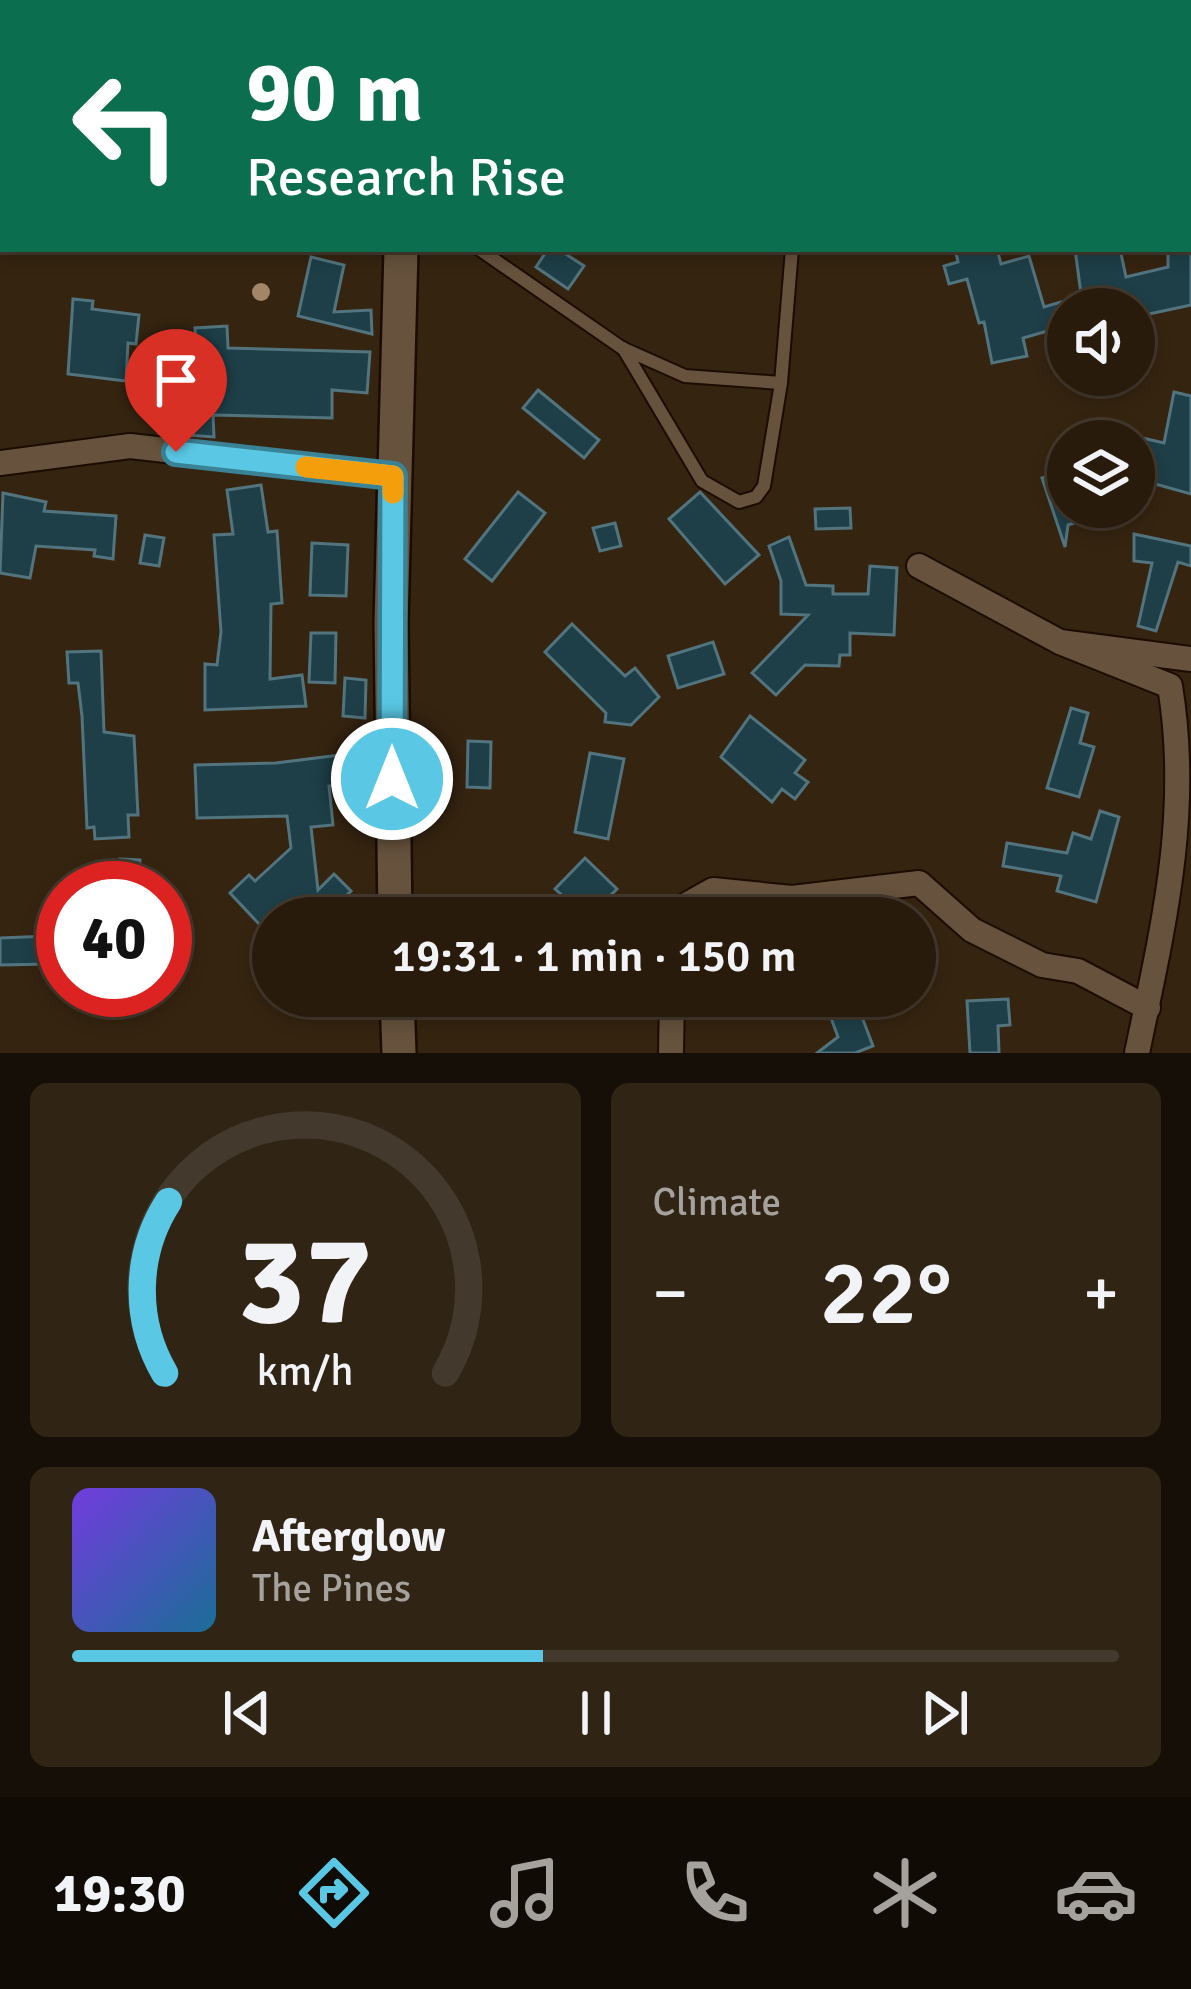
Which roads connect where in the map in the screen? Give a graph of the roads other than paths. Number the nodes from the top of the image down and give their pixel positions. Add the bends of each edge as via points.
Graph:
1 (401, 252) edge
2 (482, 252) edge
3 (792, 252) edge
4 (622, 347) junction
5 (781, 383) junction
6 (0, 463) edge
7 (393, 476) junction
8 (919, 566) dead end
9 (1060, 642) junction
10 (1191, 659) edge
11 (395, 897) edge
12 (701, 897) edge
13 (782, 897) edge
14 (801, 897) edge
15 (935, 897) edge
16 (936, 897) edge
17 (1148, 1008) junction
18 (398, 1017) edge
19 (672, 1017) edge
20 (399, 1053) edge
21 (671, 1053) edge
22 (1137, 1053) edge

1 - 7 street
2 - 4 lane
3 - 5 lane
4 - 5 lane via 685,376
4 - 5 lane via 702,481 739,502 764,486
6 - 7 street via 130,446
7 - 11 street
8 - 9 street
9 - 10 street
9 - 17 street via 1170,686 1184,728 1186,843
12 - 13 street via 713,890
14 - 15 street via 920,883
16 - 17 street via 972,930
17 - 22 street
18 - 20 street
19 - 21 street

